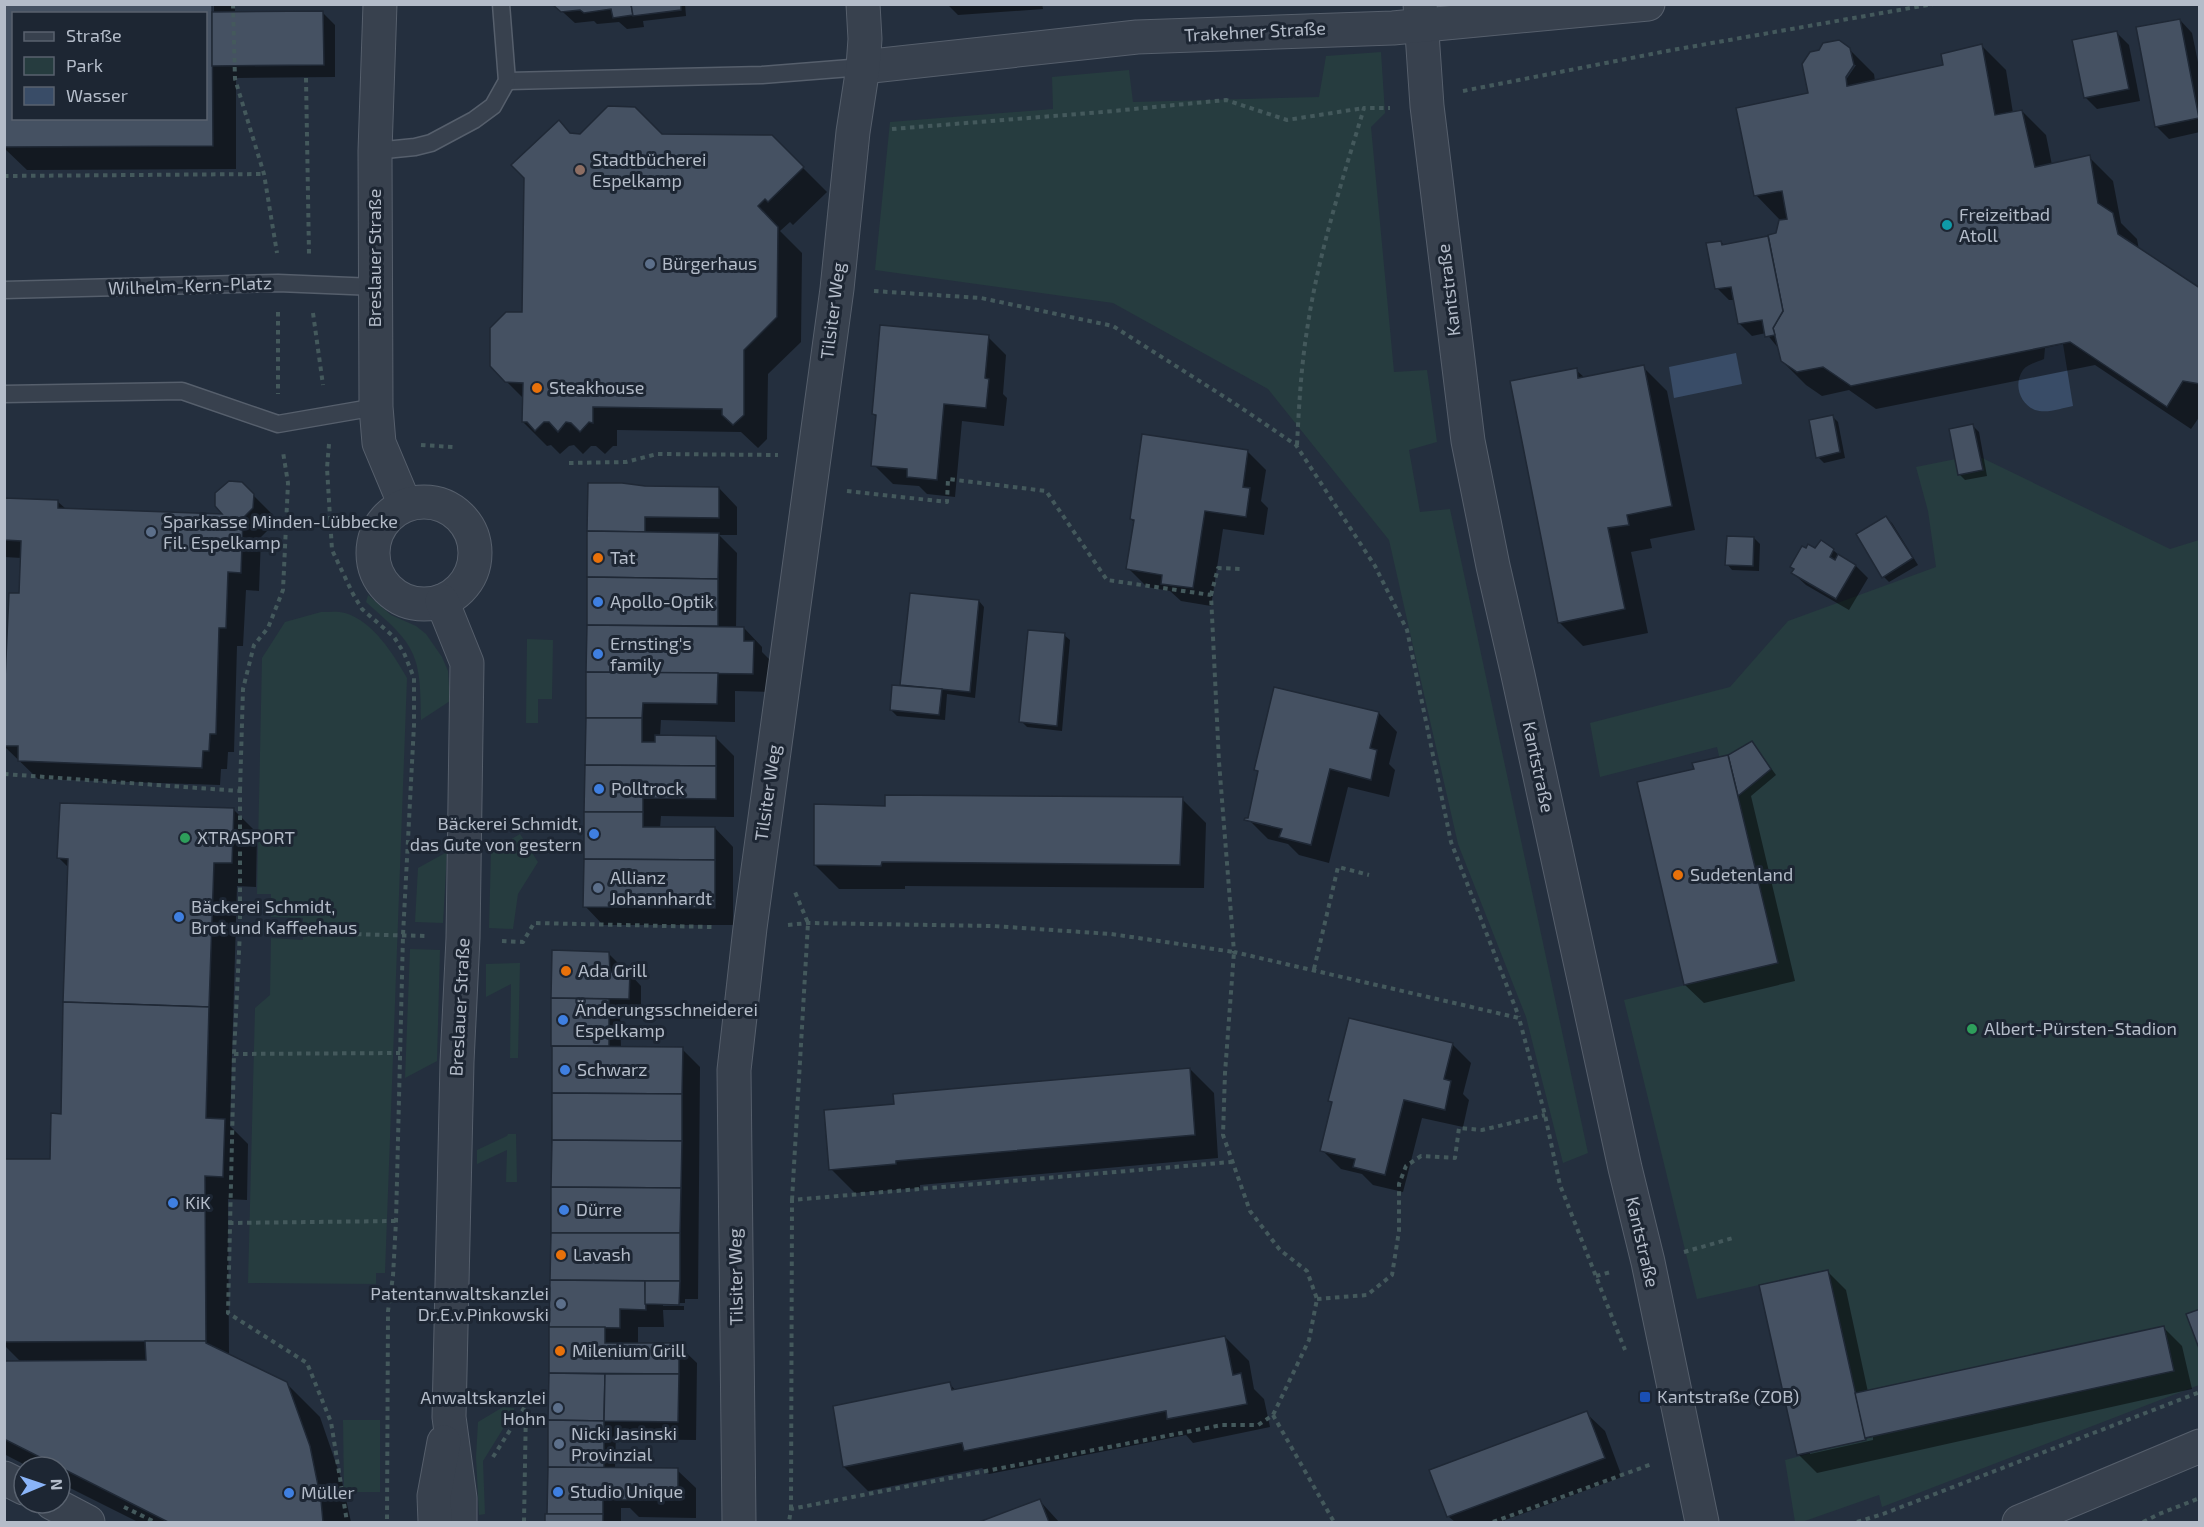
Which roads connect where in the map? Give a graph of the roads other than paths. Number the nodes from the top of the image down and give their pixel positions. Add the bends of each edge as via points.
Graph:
1 (380, 4) edge
2 (501, 4) edge
3 (863, 4) edge
4 (1647, 4) edge
5 (1420, 15) edge
6 (863, 67) junction
7 (507, 81) junction
8 (375, 151) junction
9 (375, 287) junction
10 (4, 290) edge
11 (4, 394) edge
12 (376, 407) junction
13 (405, 506) junction
14 (442, 601) junction
15 (449, 1417) junction
16 (2199, 1446) edge
17 (72, 1514) edge
18 (88, 1522) edge
19 (435, 1522) edge
20 (460, 1522) edge
21 (739, 1522) edge
22 (1702, 1522) edge
23 (2019, 1522) edge

1 - 8 street, Breslauer Straße
2 - 7 lane
3 - 6 street, Tilsiter Weg
4 - 5 street, Trakehner Straße
5 - 6 street, Trakehner Straße via 1393,28 1137,38
5 - 22 street, Kantstraße via 1427,106 1468,441
6 - 7 lane via 762,75
6 - 21 street, Tilsiter Weg via 734,1070
7 - 8 lane via 494,106 446,136 415,147
8 - 9 street, Breslauer Straße
9 - 10 lane, Wilhelm-Kern-Platz via 278,283
9 - 12 street, Breslauer Straße
11 - 12 lane via 182,391 278,424
12 - 13 street, Breslauer Straße via 379,443
13 - 14 street via 390,515 379,529 374,546 381,579 392,593 408,601
13 - 14 street via 436,503 451,509 471,534 474,566 467,580
14 - 15 street, Breslauer Straße via 467,663
15 - 19 street, Breslauer Straße via 434,1496
15 - 20 street, Breslauer Straße
16 - 23 street
17 - 18 street

